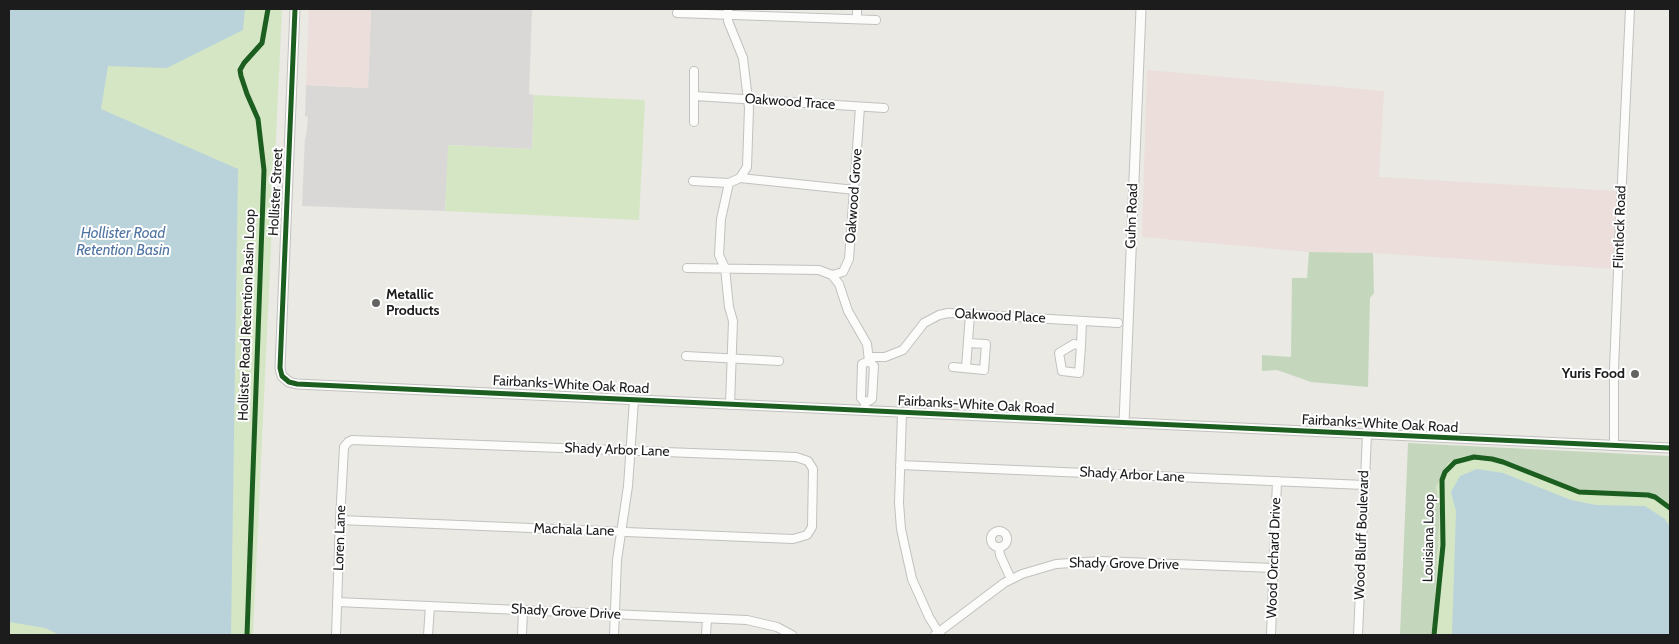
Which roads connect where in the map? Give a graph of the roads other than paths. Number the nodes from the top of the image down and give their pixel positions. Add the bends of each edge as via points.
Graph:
1 (295, 9) edge
2 (857, 9) edge
3 (1141, 9) edge
4 (1630, 9) edge
5 (701, 12) edge
6 (728, 12) edge
7 (677, 13) dead end
8 (857, 19) junction
9 (876, 20) dead end
10 (694, 70) dead end
11 (695, 96) junction
12 (748, 98) junction
13 (860, 108) junction
14 (884, 108) dead end
15 (694, 122) dead end
16 (740, 178) junction
17 (693, 180) dead end
18 (729, 182) junction
19 (855, 190) junction
20 (688, 268) dead end
21 (725, 268) junction
22 (832, 275) junction
23 (970, 314) junction
24 (1082, 321) junction
25 (1118, 323) dead end
26 (968, 342) junction
27 (1081, 346) dead end
28 (686, 356) dead end
29 (732, 358) junction
30 (869, 359) junction
31 (779, 361) dead end
32 (953, 367) dead end
33 (966, 368) junction
34 (282, 376) joint
35 (634, 400) junction
36 (730, 405) junction
37 (865, 407) junction
38 (902, 413) junction
39 (1124, 423) junction
40 (1367, 434) junction
41 (348, 442) joint
42 (1614, 446) junction
43 (1670, 448) edge
44 (632, 450) junction
45 (900, 465) junction
46 (1277, 481) junction
47 (1364, 485) junction
48 (340, 520) junction
49 (621, 532) junction
50 (807, 535) joint
51 (999, 548) dead end
52 (1273, 568) junction
53 (1011, 579) junction
54 (337, 602) junction
55 (430, 606) junction
56 (523, 610) junction
57 (615, 615) junction
58 (708, 619) junction
59 (336, 635) edge
60 (428, 635) edge
61 (522, 635) edge
62 (614, 635) edge
63 (706, 635) edge
64 (792, 635) edge
65 (938, 635) edge
66 (1271, 635) edge
67 (1358, 635) edge

1 - 34 street, Hollister Street
2 - 8 street
3 - 39 street, Guhn Road
4 - 42 street, Flintlock Road via 1614,368
5 - 6 street
5 - 7 street
6 - 8 street
6 - 12 street via 728,21 744,58
8 - 9 street
10 - 11 street
11 - 12 street, Oakwood Trace
11 - 15 street
12 - 13 street, Oakwood Trace
12 - 16 street via 747,167
13 - 14 street, Oakwood Trace
13 - 19 street, Oakwood Grove
16 - 18 street
16 - 19 street
17 - 18 street
18 - 21 street via 720,232 719,255
19 - 22 street, Oakwood Grove via 850,259 843,272
20 - 21 street
21 - 22 street via 819,270
21 - 29 street via 733,322
22 - 30 street via 840,284 848,311 866,344
23 - 24 street, Oakwood Place
23 - 26 street
23 - 30 street, Oakwood Place via 939,315 924,323 903,350
24 - 25 street, Oakwood Place
24 - 27 street
26 - 33 street
26 - 33 street via 986,344 984,370
28 - 29 street
29 - 31 street
29 - 36 street
30 - 37 street via 862,364 861,398
32 - 33 street
34 - 35 street, Fairbanks-White Oak Road via 297,384
35 - 36 street, Fairbanks-White Oak Road
35 - 44 street
36 - 37 street, Fairbanks-White Oak Road
37 - 38 street, Fairbanks-White Oak Road
38 - 39 street, Fairbanks-White Oak Road
38 - 45 street
39 - 40 street, Fairbanks-White Oak Road
40 - 42 street, Fairbanks-White Oak Road
40 - 47 street, Wood Bluff Boulevard
41 - 44 street, Shady Arbor Lane
41 - 48 street, Loren Lane via 344,447
42 - 43 street, Fairbanks-White Oak Road
44 - 49 street
44 - 50 street, Shady Arbor Lane via 796,457 808,461 813,474 812,527
45 - 46 street, Shady Arbor Lane
45 - 65 street via 899,514 906,557 912,579
46 - 47 street, Shady Arbor Lane
46 - 52 street, Wood Orchard Drive
47 - 67 street, Wood Bluff Boulevard
48 - 49 street, Machala Lane
48 - 54 street, Loren Lane
49 - 50 street, Machala Lane via 793,539
49 - 57 street
51 - 53 street
52 - 53 street, Shady Grove Drive via 1084,561 1039,568
52 - 66 street, Wood Orchard Drive
53 - 65 street, Shady Grove Drive
54 - 55 street, Shady Grove Drive
54 - 59 street, Loren Lane
55 - 56 street, Shady Grove Drive
55 - 60 street
56 - 57 street, Shady Grove Drive
56 - 61 street
57 - 58 street, Shady Grove Drive
57 - 62 street
58 - 63 street
58 - 64 street, Shady Grove Drive via 756,622

